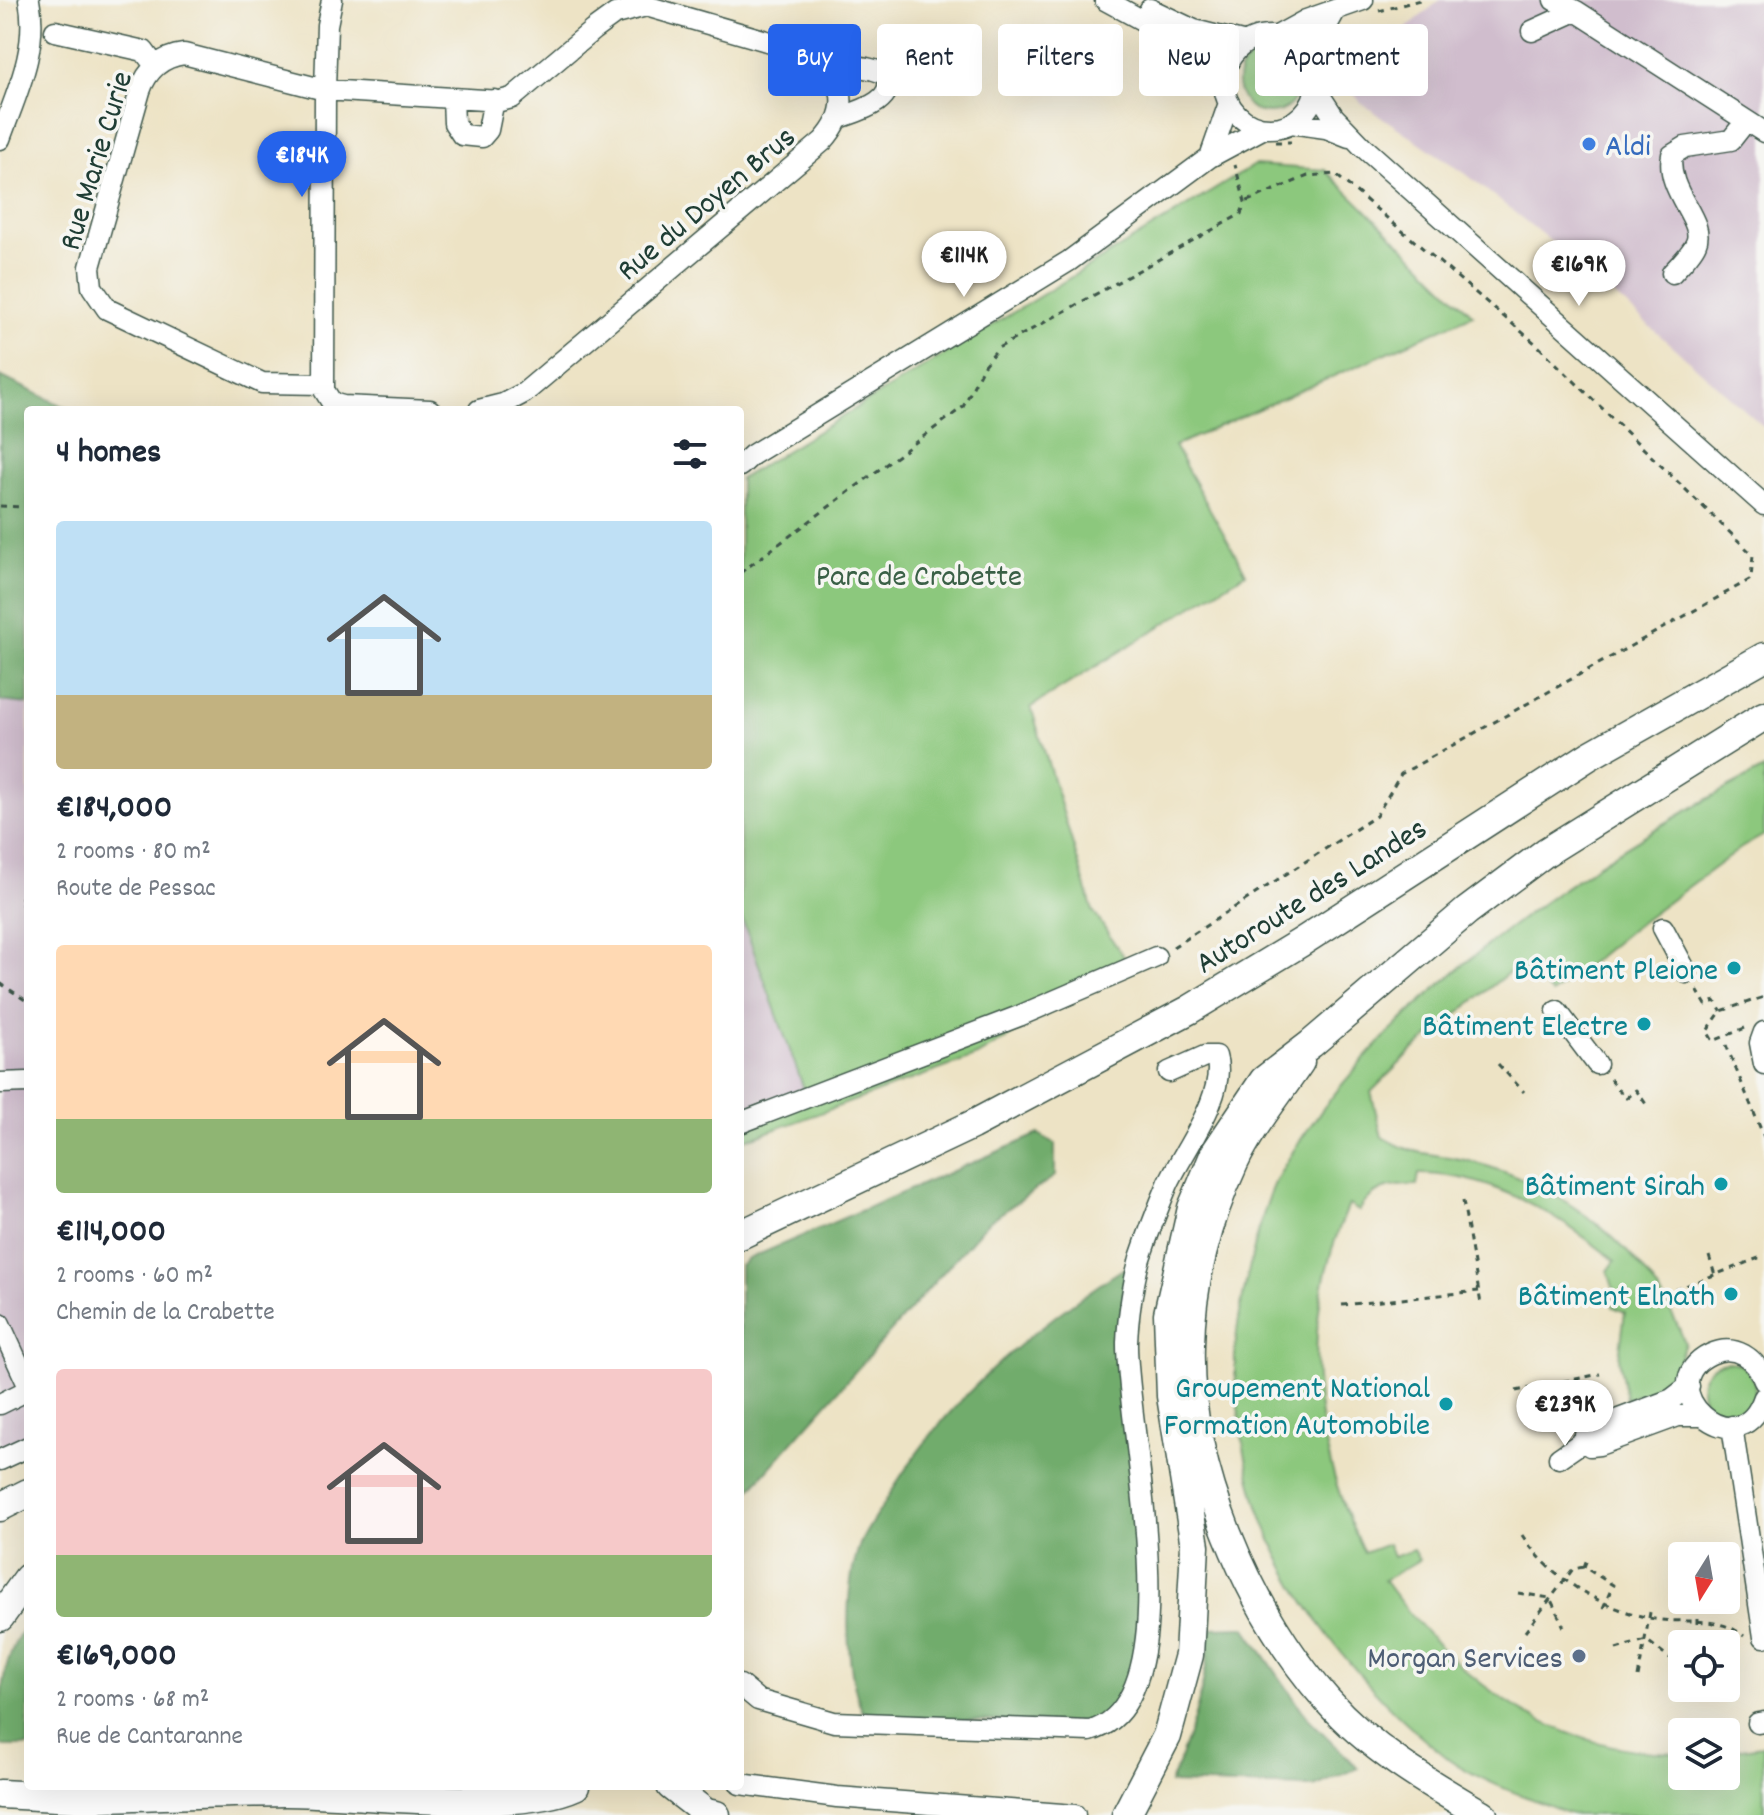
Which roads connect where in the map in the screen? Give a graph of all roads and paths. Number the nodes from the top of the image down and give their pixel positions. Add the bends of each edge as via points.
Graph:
1 (29, 0) edge
2 (332, 0) edge
3 (1363, 0) edge
4 (1554, 0) edge
5 (1121, 2) edge
6 (637, 3) edge
7 (1576, 11) junction
8 (1334, 13) junction
9 (1156, 24) edge
10 (1299, 24) edge
11 (1328, 24) edge
12 (55, 31) dead end
13 (1532, 31) dead end
14 (768, 41) edge
15 (1255, 41) edge
16 (1246, 43) junction
17 (1239, 50) edge
18 (155, 66) junction
19 (861, 66) edge
20 (325, 90) junction
21 (841, 96) edge
22 (1228, 96) edge
23 (1310, 96) edge
24 (1323, 96) edge
25 (453, 98) junction
26 (494, 100) junction
27 (1229, 103) junction
28 (839, 118) junction
29 (1291, 123) junction
30 (1755, 126) edge
31 (1264, 128) junction
32 (0, 139) edge
33 (1362, 146) junction
34 (1210, 157) junction
35 (1233, 157) dead end
36 (1245, 202) junction
37 (1672, 273) dead end
38 (324, 390) junction
39 (343, 406) edge
40 (495, 406) edge
41 (744, 462) edge
42 (1764, 505) edge
43 (0, 506) edge
44 (24, 507) edge
45 (744, 570) edge
46 (1764, 657) edge
47 (1764, 716) edge
48 (1663, 928) dead end
49 (1156, 957) joint
50 (1687, 973) joint
51 (0, 983) edge
52 (1764, 997) edge
53 (24, 999) edge
54 (1557, 1011) dead end
55 (1721, 1011) junction
56 (1756, 1029) edge
57 (1311, 1044) junction
58 (1726, 1045) dead end
59 (1498, 1064) dead end
60 (1597, 1064) joint
61 (1764, 1064) edge
62 (1169, 1072) dead end
63 (24, 1082) edge
64 (0, 1083) edge
65 (1524, 1092) dead end
66 (1646, 1104) dead end
67 (744, 1121) edge
68 (1764, 1137) edge
69 (880, 1168) junction
70 (1463, 1201) dead end
71 (744, 1216) edge
72 (744, 1233) edge
73 (1709, 1256) dead end
74 (1764, 1256) edge
75 (1715, 1275) junction
76 (1675, 1290) dead end
77 (1479, 1291) junction
78 (1481, 1304) dead end
79 (1342, 1305) dead end
80 (0, 1324) edge
81 (1758, 1361) edge
82 (1600, 1374) dead end
83 (24, 1379) edge
84 (1764, 1381) edge
85 (1689, 1386) junction
86 (24, 1390) edge
87 (1516, 1391) dead end
88 (1764, 1397) edge
89 (0, 1404) edge
90 (1701, 1416) junction
91 (1732, 1426) junction
92 (1585, 1440) junction
93 (24, 1449) edge
94 (0, 1460) edge
95 (1569, 1462) dead end
96 (24, 1495) edge
97 (0, 1507) edge
98 (1522, 1535) dead end
99 (1587, 1559) dead end
100 (1584, 1567) junction
101 (1564, 1580) junction
102 (24, 1584) edge
103 (1518, 1593) dead end
104 (1550, 1598) junction
105 (1604, 1605) junction
106 (1651, 1607) dead end
107 (1697, 1614) edge
108 (0, 1617) edge
109 (1650, 1618) junction
110 (1697, 1625) junction
111 (1564, 1627) dead end
112 (1525, 1632) dead end
113 (1754, 1637) edge
114 (1646, 1640) junction
115 (1616, 1649) dead end
116 (1668, 1656) edge
117 (1638, 1677) dead end
118 (744, 1688) edge
119 (744, 1785) edge
120 (566, 1790) edge
121 (676, 1790) edge
122 (0, 1794) edge
123 (77, 1798) junction
124 (355, 1815) edge
125 (716, 1815) edge
126 (1075, 1815) edge
127 (1126, 1815) edge
128 (1483, 1815) edge

1 - 32 street via 31,45
2 - 20 street
3 - 8 street
4 - 7 street
5 - 9 street
5 - 16 street
6 - 14 street
6 - 26 street via 615,14 512,98
7 - 13 street
7 - 30 street
8 - 10 street
8 - 11 street
12 - 18 street via 144,51
15 - 16 street
16 - 17 street
18 - 20 street, Rue Marie Curie via 184,54
18 - 38 street, Rue Marie Curie via 140,91 90,267 95,293 107,309 262,383
19 - 28 street via 886,74 890,89 880,100
20 - 25 street
20 - 38 street
21 - 28 street, Rue du Doyen Brus
22 - 27 street
23 - 29 street via 1307,108
24 - 33 street via 1334,117
25 - 26 street
25 - 26 street via 454,123 471,138 488,130
27 - 31 street via 1250,124
27 - 34 street
28 - 40 street, Rue du Doyen Brus via 823,141 536,383
29 - 31 street
29 - 33 street via 1326,128
30 - 37 street via 1731,140 1685,147 1672,155 1674,187 1698,235
31 - 34 street
33 - 42 street
34 - 41 street via 1069,261
35 - 36 path
36 - 45 path via 1241,214 998,348 963,407
36 - 49 path via 1308,176 1335,174 1535,343 1753,555 1751,579 1401,774 1376,816
38 - 39 street
43 - 44 path
46 - 69 highway, Autoroute des Landes via 1589,756 1189,1010 1071,1075
47 - 57 highway via 1546,852 1467,911
48 - 50 street
49 - 67 street via 1019,1016
50 - 55 path via 1706,1005 1715,1001
51 - 53 path
52 - 55 path
54 - 60 street
55 - 56 path via 1707,1031 1713,1041
56 - 61 street
57 - 127 highway via 1264,1080 1243,1107 1215,1153 1179,1254 1167,1352 1195,1546 1189,1655 1180,1699
57 - 128 highway via 1235,1160 1204,1248 1190,1345 1202,1448 1227,1532 1258,1602 1327,1701 1400,1766
58 - 68 path
59 - 65 path
60 - 66 path via 1626,1098 1636,1090
62 - 118 street via 1205,1056 1216,1056 1220,1068 1207,1112 1169,1184 1140,1260 1129,1328 1149,1612 1139,1673 1121,1714 1090,1731 834,1722 758,1700
63 - 64 street
69 - 71 highway
69 - 72 highway
70 - 77 path
73 - 75 path
74 - 75 path
75 - 76 path
77 - 78 path
77 - 79 path
80 - 83 street
81 - 84 street
81 - 85 street via 1718,1351 1698,1364
82 - 87 path
85 - 90 street
85 - 92 street via 1672,1399 1614,1412 1585,1434
86 - 89 street
88 - 91 street via 1754,1416
90 - 91 street
90 - 92 street via 1678,1416 1599,1445
91 - 113 street
92 - 95 street
93 - 94 street
96 - 97 highway
98 - 101 path via 1527,1548
99 - 100 path
100 - 101 path via 1573,1569
100 - 105 path via 1613,1585
101 - 104 path
101 - 105 path
102 - 108 highway
103 - 104 path
104 - 111 path
104 - 112 path
105 - 109 path
106 - 109 path
107 - 110 path
109 - 110 path
109 - 114 path
110 - 113 path via 1711,1621
114 - 115 path
114 - 116 path
114 - 117 path
119 - 126 street
120 - 123 highway via 507,1802 287,1792
121 - 125 highway
122 - 123 highway
123 - 124 highway

